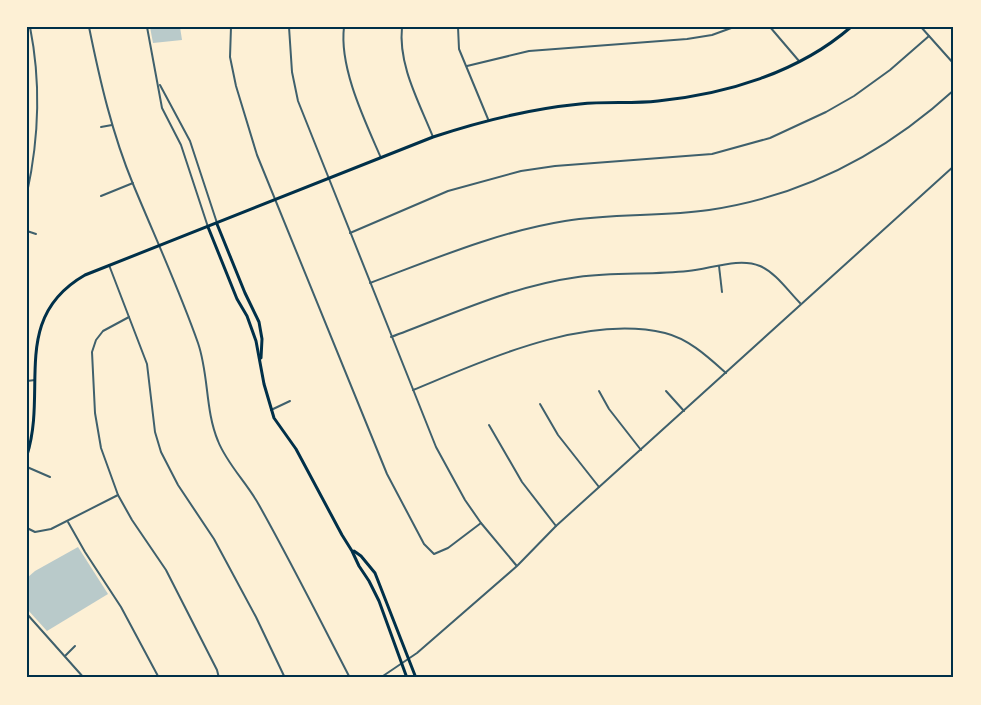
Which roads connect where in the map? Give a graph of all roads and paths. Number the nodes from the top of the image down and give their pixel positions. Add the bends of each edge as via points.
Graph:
1 (30, 27) edge
2 (88, 27) edge
3 (147, 27) edge
4 (231, 27) edge
5 (289, 27) edge
6 (344, 27) edge
7 (402, 27) edge
8 (458, 27) edge
9 (734, 27) edge
10 (770, 27) edge
11 (921, 27) edge
12 (848, 28) edge
13 (929, 36) junction
14 (799, 61) junction
15 (954, 64) edge
16 (466, 66) junction
17 (158, 82) junction
18 (954, 90) edge
19 (488, 119) junction
20 (112, 124) junction
21 (101, 127) dead end
22 (433, 137) junction
23 (381, 158) junction
24 (954, 166) edge
25 (328, 178) junction
26 (133, 183) junction
27 (27, 193) edge
28 (101, 196) dead end
29 (275, 199) junction
30 (217, 224) junction
31 (208, 227) junction
32 (27, 231) edge
33 (350, 232) junction
34 (36, 234) dead end
35 (160, 245) junction
36 (109, 265) junction
37 (719, 266) junction
38 (370, 283) junction
39 (722, 292) dead end
40 (800, 304) junction
41 (129, 317) junction
42 (391, 337) junction
43 (261, 363) junction
44 (726, 373) junction
45 (35, 380) junction
46 (27, 381) edge
47 (413, 390) junction
48 (599, 391) dead end
49 (666, 391) dead end
50 (290, 401) dead end
51 (540, 404) dead end
52 (271, 410) junction
53 (684, 411) junction
54 (489, 425) dead end
55 (641, 450) junction
56 (27, 455) edge
57 (27, 467) edge
58 (50, 477) dead end
59 (599, 488) junction
60 (118, 495) junction
61 (68, 522) junction
62 (480, 523) junction
63 (556, 526) junction
64 (27, 528) edge
65 (352, 550) junction
66 (517, 566) junction
67 (27, 614) edge
68 (75, 646) dead end
69 (64, 656) junction
70 (409, 659) junction
71 (402, 664) junction
72 (84, 678) edge
73 (159, 678) edge
74 (219, 678) edge
75 (285, 678) edge
76 (350, 678) edge
77 (380, 678) edge
78 (407, 678) edge
79 (416, 678) edge

1 - 27 street via 37,109
2 - 20 street
3 - 17 street
4 - 29 street via 230,57 236,86
5 - 25 street via 291,72 298,101
6 - 23 street via 355,96
7 - 22 street via 403,61
8 - 16 street via 459,49
9 - 16 street via 687,39 529,51
10 - 14 street
11 - 13 street
12 - 14 main road
13 - 15 street
13 - 33 street via 854,96 770,138 712,154 521,171 448,191
14 - 19 main road via 750,82 704,94 655,101 581,104
16 - 19 street
17 - 30 street via 190,141
17 - 31 street via 162,108 181,145
18 - 38 street via 917,122 874,151 792,190 709,210 566,220 514,231
19 - 22 main road
20 - 21 street
20 - 26 street
22 - 23 main road
23 - 25 main road
24 - 40 street
25 - 29 main road
25 - 33 street
26 - 28 street
26 - 35 street
29 - 30 main road
29 - 62 street via 387,474 424,544 434,554
30 - 31 main road
30 - 43 main road via 259,322
31 - 35 main road
31 - 43 main road via 251,327
32 - 34 street
33 - 38 street
35 - 36 main road
35 - 76 street via 200,348 218,442 258,504
36 - 41 street
36 - 45 main road via 69,284 57,296 40,327
37 - 39 street
37 - 40 street via 759,265
37 - 42 street via 578,277 535,285
38 - 42 street
40 - 44 street
41 - 60 street via 104,332 92,352 97,430
41 - 75 street via 147,364 155,432 162,452 178,485 214,538
42 - 47 street
43 - 52 main road
44 - 47 street via 688,342 666,333 616,330 546,340
44 - 53 street
45 - 46 street
45 - 56 main road
47 - 62 street via 436,447
48 - 55 street
49 - 53 street
50 - 52 street
51 - 59 street via 564,444
52 - 65 main road
53 - 55 street
54 - 63 street via 522,482
55 - 59 street
57 - 58 street
59 - 63 street
60 - 61 street
60 - 74 street via 166,570
61 - 64 street via 42,532
61 - 73 street
62 - 66 street
63 - 66 street
65 - 70 main road via 375,573
65 - 71 main road via 379,601
66 - 70 street
67 - 69 street
68 - 69 street
69 - 72 street
70 - 71 street
70 - 79 main road
71 - 77 street
71 - 78 main road

